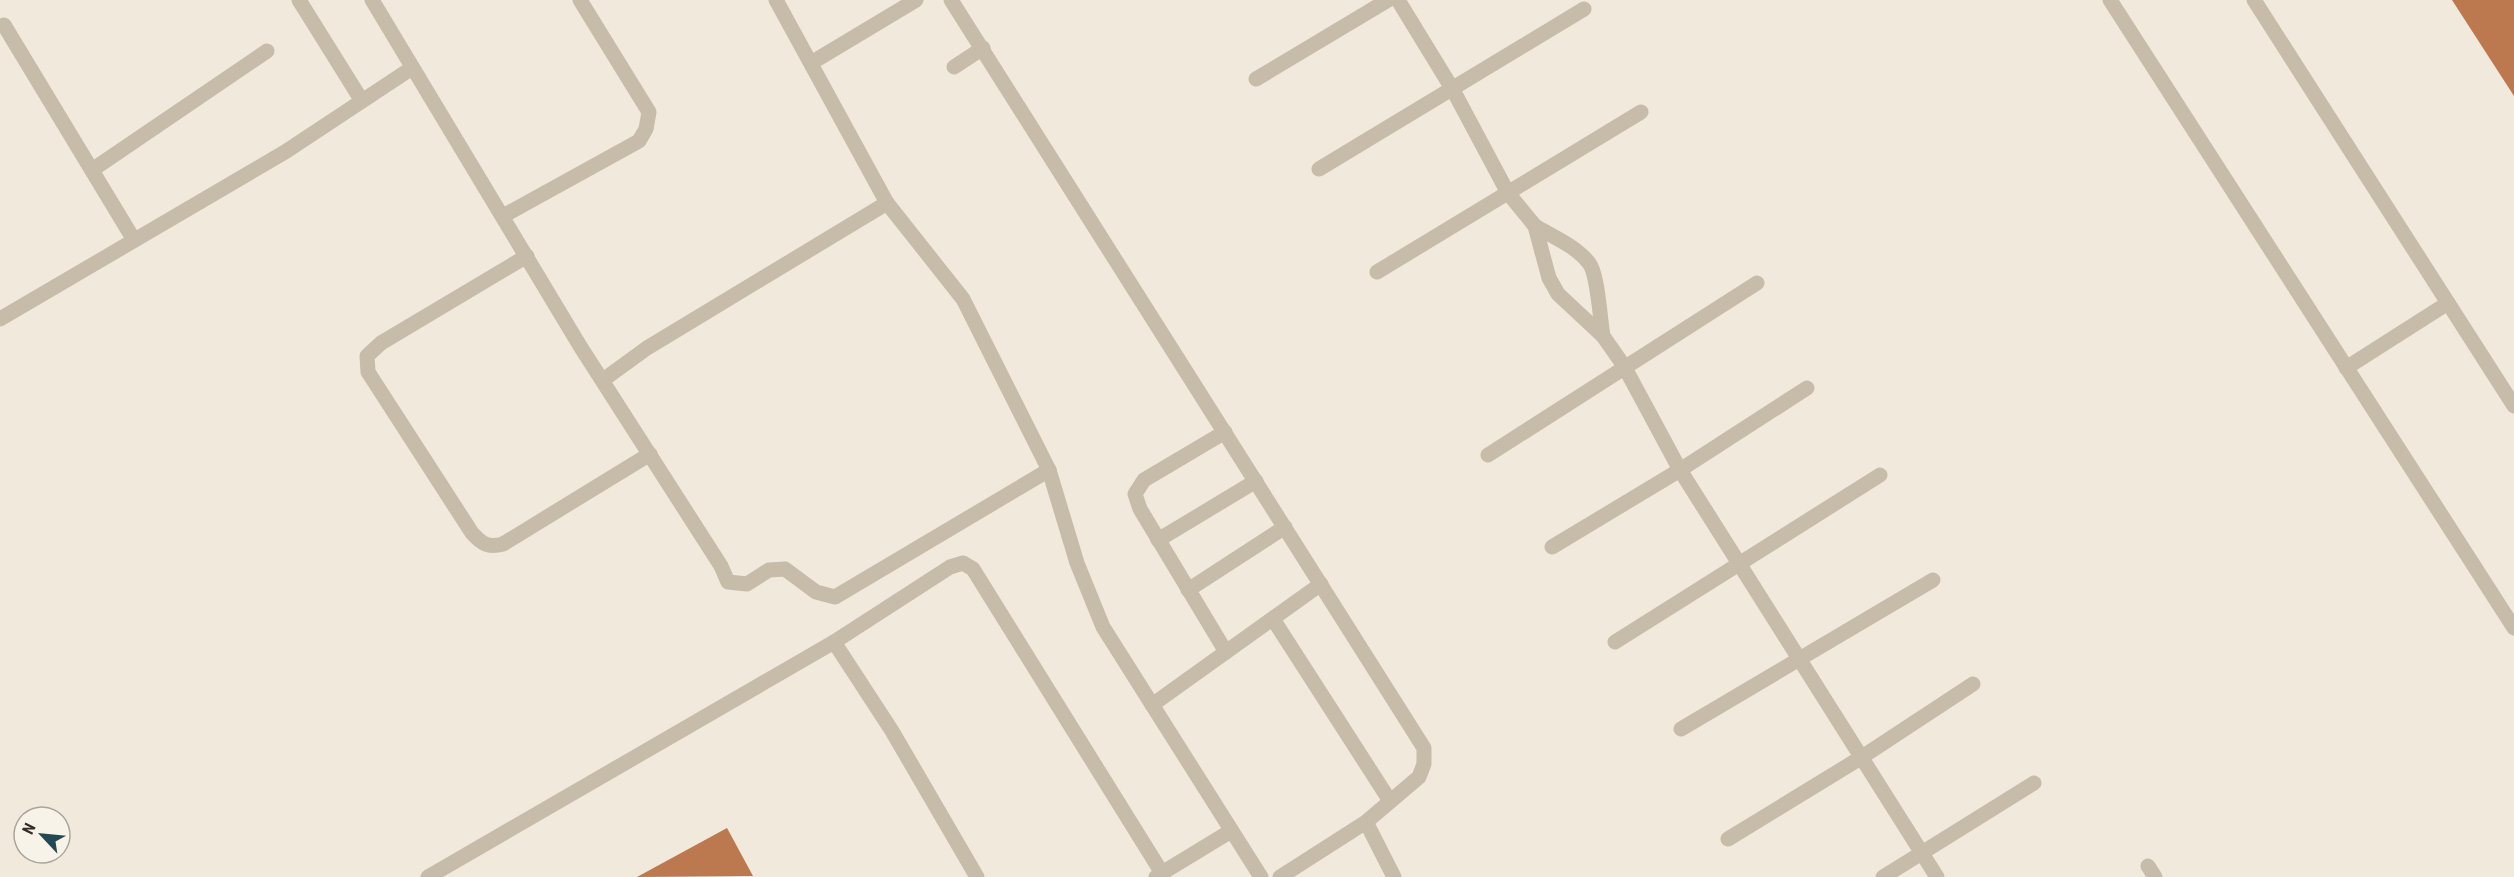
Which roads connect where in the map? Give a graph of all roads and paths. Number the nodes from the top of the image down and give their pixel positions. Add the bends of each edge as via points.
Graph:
1 (299, 0) edge
2 (372, 0) edge
3 (580, 0) edge
4 (776, 0) edge
5 (916, 0) edge
6 (951, 0) edge
7 (1388, 0) edge
8 (1398, 0) edge
9 (2110, 0) edge
10 (2254, 0) edge
11 (1584, 9) dead end
12 (4, 25) dead end
13 (983, 48) junction
14 (267, 51) dead end
15 (811, 63) junction
16 (954, 67) dead end
17 (412, 68) junction
18 (1256, 79) dead end
19 (1453, 90) junction
20 (362, 101) junction
21 (1641, 112) dead end
22 (92, 170) junction
23 (1319, 170) dead end
24 (1508, 193) junction
25 (887, 203) junction
26 (503, 216) junction
27 (1535, 226) junction
28 (134, 240) junction
29 (527, 256) junction
30 (1377, 272) dead end
31 (1757, 283) dead end
32 (2448, 303) junction
33 (0, 319) edge
34 (1603, 336) junction
35 (1624, 366) junction
36 (2346, 368) junction
37 (603, 380) junction
38 (1807, 388) dead end
39 (2514, 406) edge
40 (1225, 432) junction
41 (650, 454) junction
42 (1488, 455) dead end
43 (1049, 470) junction
44 (1680, 470) junction
45 (1880, 475) dead end
46 (1256, 481) junction
47 (1285, 527) junction
48 (1158, 540) junction
49 (1552, 547) dead end
50 (1739, 563) junction
51 (1933, 580) dead end
52 (1321, 584) junction
53 (1188, 590) junction
54 (1273, 619) junction
55 (2514, 628) edge
56 (834, 642) junction
57 (1615, 642) dead end
58 (1226, 652) junction
59 (1800, 657) junction
60 (1973, 684) dead end
61 (1152, 705) junction
62 (1681, 729) dead end
63 (1862, 757) junction
64 (2034, 783) dead end
65 (1390, 801) junction
66 (1366, 822) junction
67 (1231, 831) junction
68 (1728, 839) dead end
69 (1922, 854) junction
70 (1159, 875) edge
71 (428, 877) edge
72 (977, 877) edge
73 (1261, 877) edge
74 (1280, 877) edge
75 (1394, 877) edge
76 (1883, 877) edge
77 (1937, 877) edge

1 - 20 street
2 - 17 street
3 - 26 street via 649,112 646,129 639,141
4 - 15 street
5 - 15 street
6 - 13 street
7 - 18 street
8 - 19 street
9 - 36 street
10 - 32 street
11 - 19 street
12 - 22 street
13 - 16 street
13 - 40 street
14 - 22 street
15 - 25 street
17 - 20 street
17 - 26 street
19 - 23 street
19 - 24 street
20 - 28 street via 285,152
21 - 24 street
22 - 28 street
24 - 27 street
24 - 30 street
25 - 37 street via 647,348
25 - 43 street via 963,299
26 - 29 street
27 - 34 street via 1549,278 1558,294
27 - 34 street via 1591,264
28 - 33 street
29 - 37 street
29 - 41 street via 381,343 367,356 368,372 472,533 482,544 492,547
31 - 35 street
32 - 36 street
32 - 39 street
34 - 35 street
35 - 42 street
35 - 44 street
36 - 55 street
37 - 41 street
38 - 44 street
40 - 46 street
40 - 48 street via 1144,480 1136,494
41 - 43 street via 728,582 747,584 769,570 785,569 816,592 835,597
43 - 61 street via 1077,563 1103,627
44 - 49 street
44 - 50 street
45 - 50 street
46 - 47 street
46 - 48 street
47 - 52 street
47 - 53 street
48 - 53 street
50 - 57 street
50 - 59 street
51 - 59 street
52 - 54 street
52 - 65 street via 1424,748 1419,777
53 - 58 street
54 - 58 street
54 - 65 street
56 - 70 street via 950,567 963,563 973,569
56 - 71 street
56 - 72 street via 892,731
58 - 61 street
59 - 62 street
59 - 63 street
60 - 63 street
61 - 67 street
63 - 68 street
63 - 69 street
64 - 69 street
65 - 66 street
66 - 74 street
66 - 75 street
67 - 70 street
67 - 73 street
69 - 76 street
69 - 77 street

